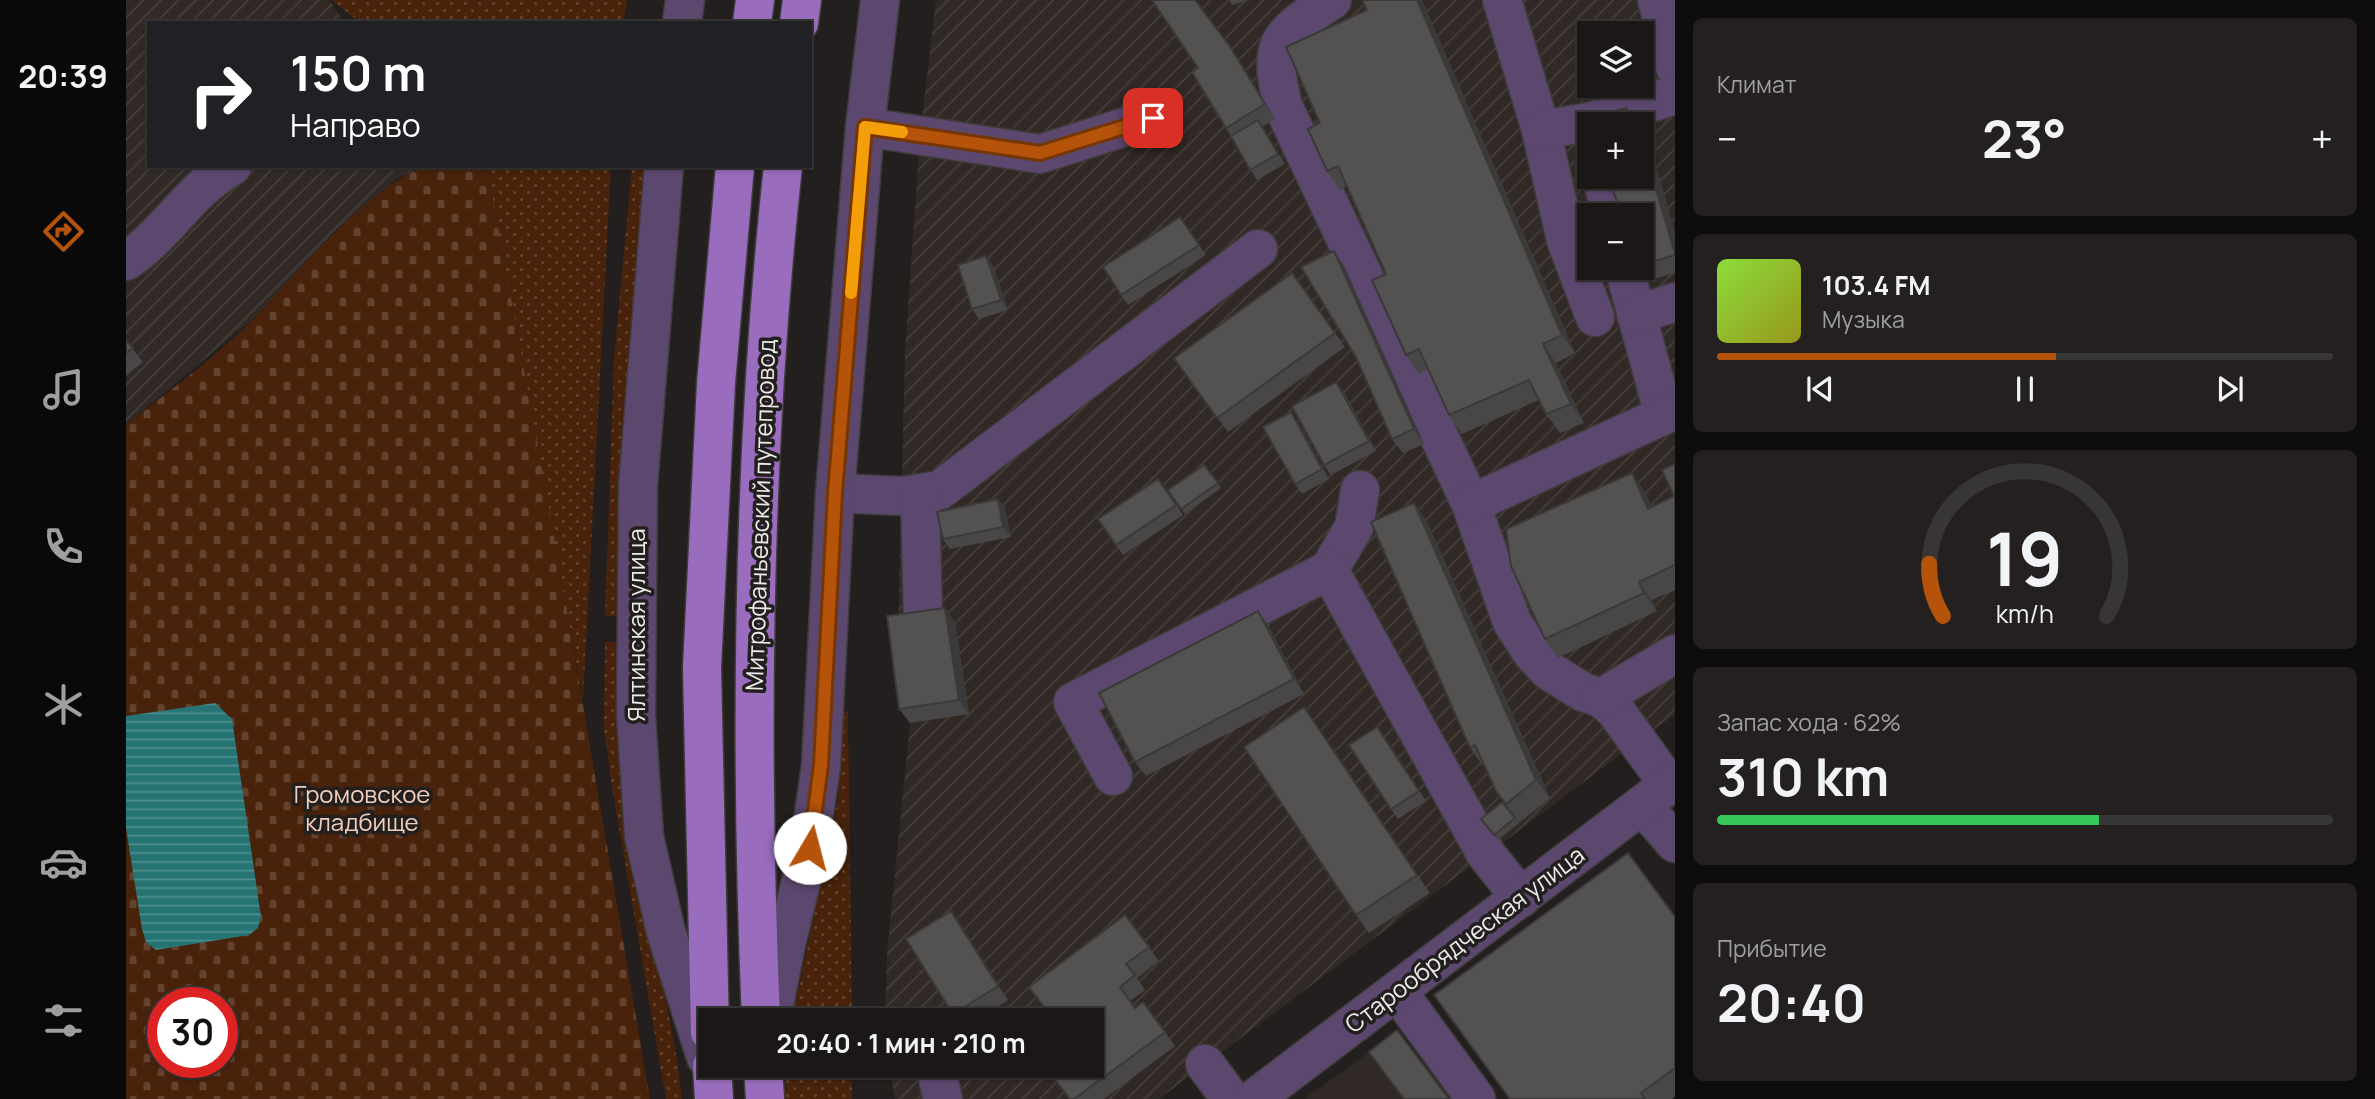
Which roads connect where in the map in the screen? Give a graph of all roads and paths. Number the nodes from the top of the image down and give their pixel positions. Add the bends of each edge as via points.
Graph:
1 (685, 0) edge
2 (803, 0) edge
3 (880, 0) edge
4 (1332, 0) edge
5 (1502, 0) edge
6 (1657, 0) edge
7 (682, 21) edge
8 (799, 21) edge
9 (1675, 67) edge
10 (1675, 95) edge
11 (1623, 112) edge
12 (1153, 118) dead end
13 (1577, 125) edge
14 (865, 127) junction
15 (1541, 130) junction
16 (229, 168) edge
17 (664, 168) edge
18 (735, 168) edge
19 (783, 168) edge
20 (1258, 249) dead end
21 (126, 261) edge
22 (1627, 280) edge
23 (1675, 303) edge
24 (1636, 315) junction
25 (1595, 317) dead end
26 (1669, 412) edge
27 (1360, 490) dead end
28 (835, 493) junction
29 (920, 495) junction
30 (1471, 504) junction
31 (1329, 570) junction
32 (923, 618) edge
33 (1675, 654) edge
34 (1601, 698) junction
35 (1113, 776) dead end
36 (1662, 790) edge
37 (1675, 843) edge
38 (1521, 898) junction
39 (1397, 991) junction
40 (709, 1008) edge
41 (760, 1008) edge
42 (773, 1008) edge
43 (1205, 1064) dead end
44 (764, 1078) edge
45 (938, 1078) edge
46 (712, 1080) edge
47 (765, 1099) edge
48 (943, 1099) edge
49 (1231, 1099) edge
50 (1254, 1099) edge
51 (1476, 1099) edge

1 - 7 street
2 - 8 main road
3 - 14 street
4 - 30 street via 1294,25 1278,44 1275,73 1283,106
5 - 15 street
6 - 9 street
10 - 11 street
12 - 14 street via 1040,153
13 - 15 street
14 - 28 street
15 - 25 street via 1566,240
16 - 21 street via 213,177
17 - 46 street, Ялтинская улица via 638,486 636,715 643,836 666,932
18 - 40 main road, Митрофаньевский путепровод via 716,383 703,640
19 - 41 main road, Митрофаньевский путепровод via 767,331 755,656 754,864
20 - 29 street via 940,490
22 - 24 street
23 - 24 street
24 - 26 street
26 - 30 street
27 - 31 street via 1354,527
28 - 29 street
28 - 42 street via 821,765 810,848
29 - 32 street
30 - 34 street via 1512,622 1532,653 1549,671
31 - 35 street via 1073,702
31 - 38 street via 1486,854
33 - 34 street
34 - 36 street via 1615,710
36 - 37 street
36 - 38 street, Старообрядческая улица
38 - 39 street, Старообрядческая улица
39 - 50 street, Старообрядческая улица
39 - 51 street
43 - 49 street
44 - 47 main road
45 - 48 street

